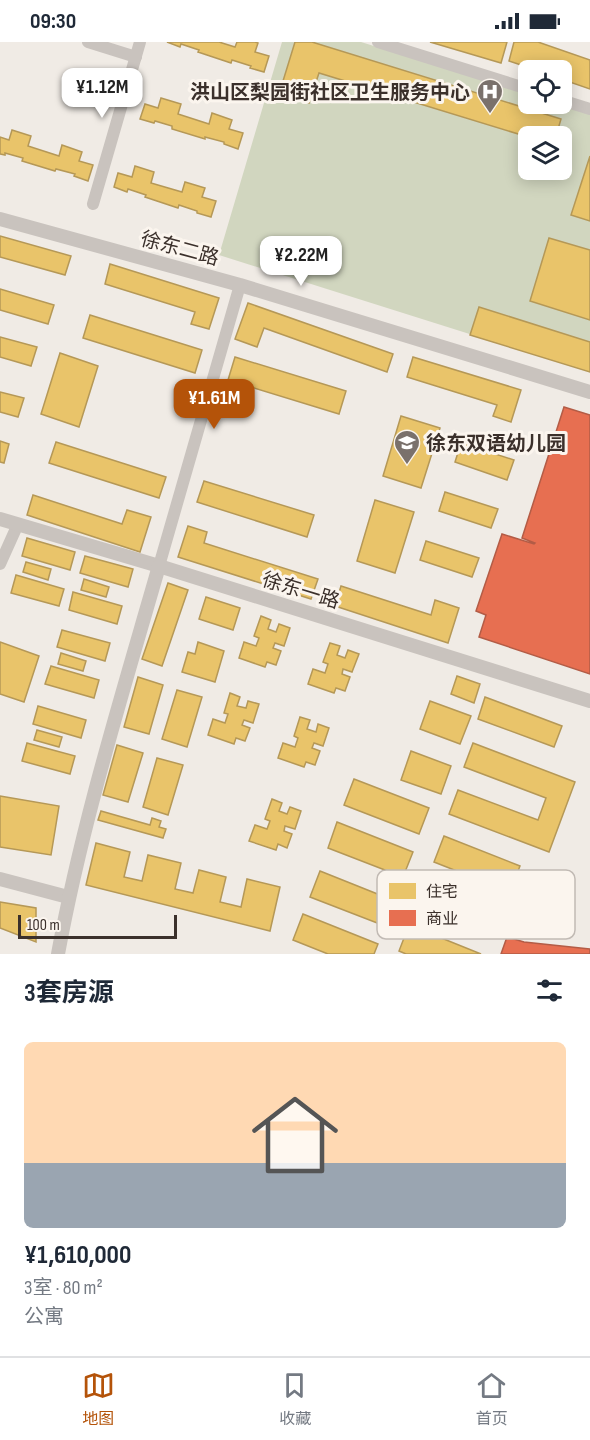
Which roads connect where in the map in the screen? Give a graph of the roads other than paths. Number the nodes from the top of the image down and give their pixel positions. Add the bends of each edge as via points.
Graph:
1 (88, 42) edge
2 (140, 42) edge
3 (378, 42) edge
4 (136, 57) junction
5 (518, 86) edge
6 (572, 103) edge
7 (590, 109) edge
8 (93, 204) dead end
9 (0, 219) edge
10 (240, 285) junction
11 (590, 392) edge
12 (0, 519) edge
13 (18, 524) junction
14 (0, 564) edge
15 (159, 566) junction
16 (590, 701) edge
17 (0, 879) edge
18 (68, 897) junction
19 (58, 954) edge

1 - 4 street
2 - 4 street
3 - 5 street
4 - 8 street
6 - 7 street
9 - 10 street, 徐东二路
10 - 11 street, 徐东二路
10 - 15 street
12 - 13 street, 徐东一路
13 - 14 street
13 - 15 street, 徐东一路
15 - 16 street, 徐东一路
15 - 18 street
17 - 18 street
18 - 19 street

